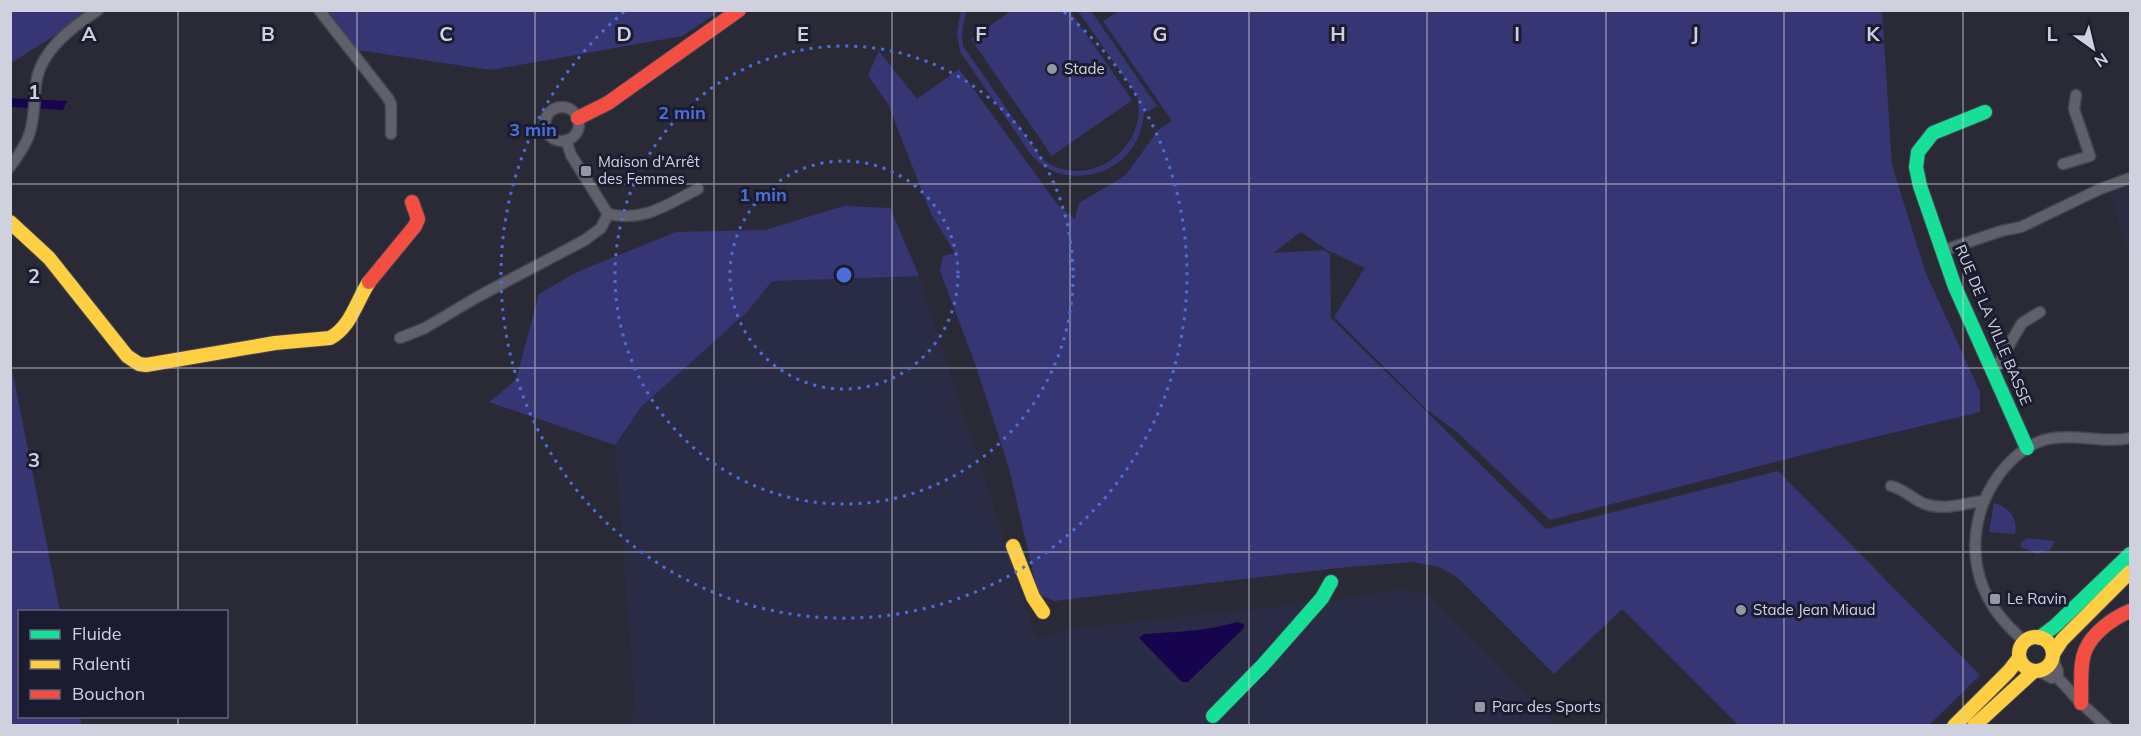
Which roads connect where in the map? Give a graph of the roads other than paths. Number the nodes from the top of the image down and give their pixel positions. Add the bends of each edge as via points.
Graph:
1 (98, 10) edge
2 (319, 10) edge
3 (739, 10) edge
4 (2076, 96) dead end
5 (1985, 112) dead end
6 (578, 118) junction
7 (391, 134) dead end
8 (566, 140) junction
9 (2063, 164) dead end
10 (10, 167) edge
11 (2130, 177) edge
12 (698, 189) dead end
13 (412, 202) dead end
14 (608, 214) junction
15 (10, 222) edge
16 (1942, 251) junction
17 (2040, 312) dead end
18 (400, 338) dead end
19 (1994, 371) junction
20 (2130, 438) edge
21 (2027, 448) junction
22 (1891, 486) dead end
23 (1983, 501) junction
24 (1013, 546) dead end
25 (2130, 554) edge
26 (2130, 572) edge
27 (1331, 582) dead end
28 (2130, 611) edge
29 (1043, 612) dead end
30 (2039, 638) junction
31 (2025, 642) junction
32 (2053, 656) junction
33 (2019, 658) junction
34 (2036, 671) junction
35 (2057, 677) junction
36 (2080, 703) junction
37 (1213, 716) dead end
38 (1954, 726) edge
39 (1974, 726) edge
40 (2106, 726) edge

1 - 10 street via 64,36 40,67 29,136
2 - 7 street via 388,98
3 - 6 street via 608,103
4 - 9 street via 2074,109 2090,156
5 - 16 street, RUE DE LA VILLE BASSE via 1938,129 1918,152 1917,176
6 - 8 street via 576,134
6 - 8 street via 565,107 549,114 548,132 557,140
8 - 14 street via 570,156
11 - 16 street via 2021,227
12 - 14 street via 643,216
13 - 15 street via 418,219 416,226 362,291 344,329 337,335 146,365 127,356 49,258
14 - 18 street via 601,228 585,240
16 - 19 street, RUE DE LA VILLE BASSE
17 - 19 street via 2022,323
19 - 21 street, RUE DE LA VILLE BASSE
20 - 21 street via 2055,438
21 - 23 street via 2002,471
22 - 23 street via 1941,507
23 - 31 street via 1974,558 1980,581 1994,609
24 - 29 street
25 - 30 street
26 - 32 street via 2062,640
27 - 37 street via 1322,598
28 - 36 street via 2109,623 2084,651
30 - 31 street
30 - 32 street via 2049,643
31 - 33 street
32 - 34 street via 2048,667
32 - 35 street
33 - 34 street via 2024,667
33 - 38 street
34 - 35 street
34 - 39 street
35 - 36 street
36 - 40 street

